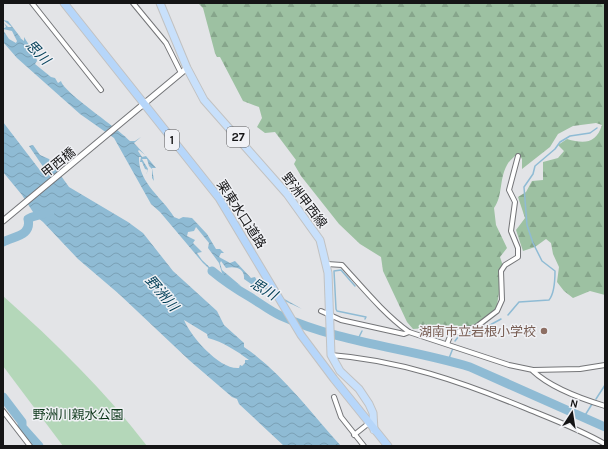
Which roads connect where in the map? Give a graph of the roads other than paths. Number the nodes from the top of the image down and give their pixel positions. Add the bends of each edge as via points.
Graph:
1 (32, 3) edge
2 (64, 3) edge
3 (133, 3) edge
4 (160, 3) edge
5 (179, 48) junction
6 (170, 50) junction
7 (187, 68) junction
8 (181, 73) junction
9 (100, 90) dead end
10 (144, 105) junction
11 (518, 156) dead end
12 (3, 220) edge
13 (327, 264) junction
14 (321, 311) dead end
15 (329, 316) junction
16 (409, 332) junction
17 (447, 344) junction
18 (330, 354) junction
19 (605, 365) edge
20 (533, 370) junction
21 (334, 397) dead end
22 (605, 406) edge
23 (3, 411) edge
24 (369, 423) junction
25 (374, 430) junction
26 (354, 435) junction
27 (605, 444) edge
28 (30, 446) edge
29 (364, 446) edge
30 (388, 446) edge

1 - 9 street
2 - 10 highway, 栗東水口道路 / 1
3 - 6 street
4 - 5 main road, 野洲甲西線 / 27
5 - 6 street
5 - 7 main road, 野洲甲西線 / 27
6 - 8 street
7 - 8 street, 甲西橋
7 - 13 main road, 野洲甲西線 / 27 via 204,100 308,222 320,240
8 - 10 street, 甲西橋
10 - 12 street, 甲西橋
10 - 24 highway, 栗東水口道路 / 1 via 219,198 310,347
11 - 17 street via 510,190 515,202 511,231 519,253 518,258 505,265 501,271 502,300 496,311 476,327 451,334
13 - 15 main road, 野洲甲西線 / 27
13 - 16 street via 342,265 375,301
14 - 15 street
15 - 16 street via 404,334
15 - 18 main road, 野洲甲西線 / 27
16 - 17 street
17 - 20 street via 509,365
18 - 25 main road via 340,371 369,404 373,413
18 - 27 street via 382,362 458,381 560,422
19 - 20 street via 580,369
20 - 22 street via 540,377 579,397
21 - 26 street via 341,416
23 - 28 street
24 - 25 highway, 栗東水口道路 / 1
24 - 26 street
25 - 30 highway, 栗東水口道路 / 1
26 - 29 street

